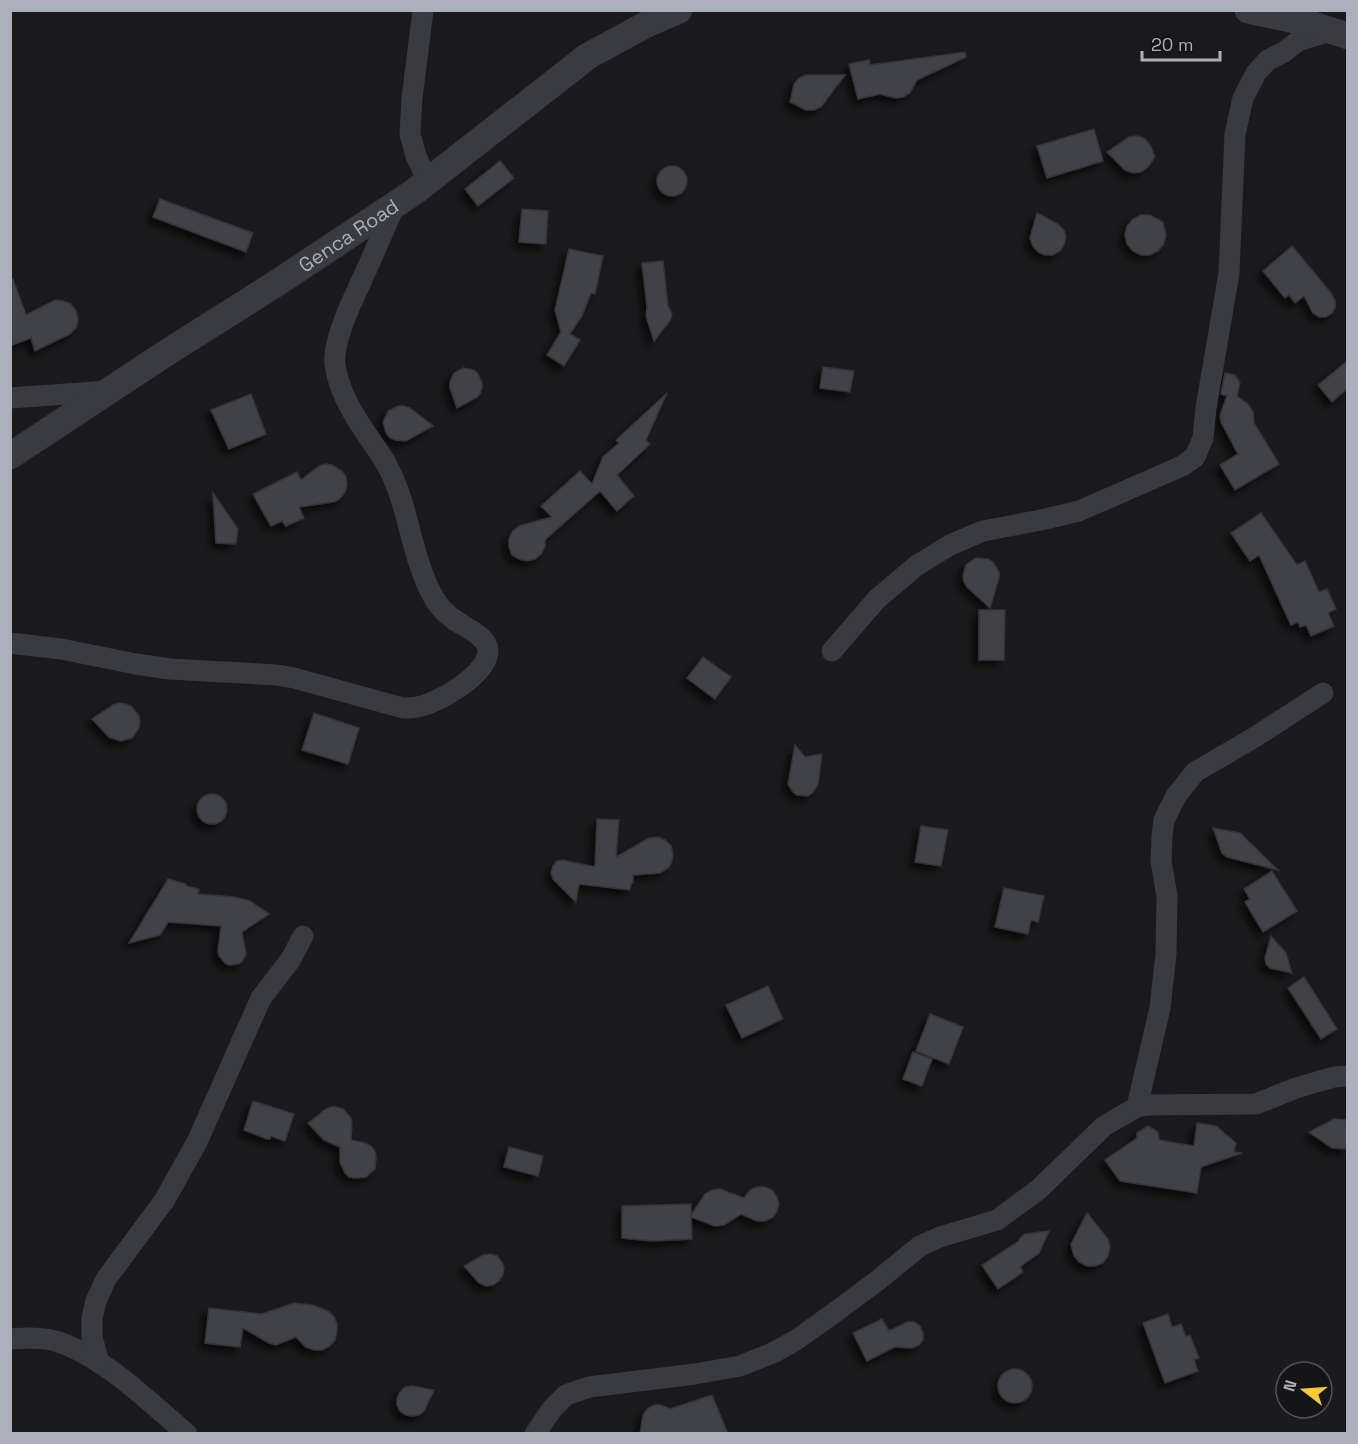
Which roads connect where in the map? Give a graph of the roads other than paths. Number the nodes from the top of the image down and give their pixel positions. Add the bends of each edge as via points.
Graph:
1 (423, 10) edge
2 (679, 10) edge
3 (1248, 10) edge
4 (1328, 26) edge
5 (428, 180) junction
6 (396, 204) junction
7 (110, 391) junction
8 (10, 398) edge
9 (10, 456) edge
10 (10, 643) edge
11 (832, 651) dead end
12 (1323, 693) dead end
13 (303, 936) dead end
14 (1347, 1077) edge
15 (1137, 1107) junction
16 (10, 1339) edge
17 (99, 1363) junction
18 (187, 1434) edge
19 (535, 1434) edge

1 - 5 street via 410,134
2 - 5 street, Genca Road via 588,56
3 - 4 street
4 - 11 street via 1269,60 1256,72 1243,98 1235,134 1229,273 1203,438 1195,457 1079,511 983,531 950,544 877,598
5 - 6 street, Genca Road
6 - 7 street, Genca Road
6 - 10 street via 345,318 334,362 358,422 389,468 418,564 434,598 451,618 484,640 488,648 479,671 435,702 403,708 277,675 170,669
7 - 8 street
7 - 9 street, Genca Road
12 - 15 street via 1196,772 1176,796 1164,820 1161,861 1167,896 1166,954 1160,1008
13 - 17 street via 261,998 197,1142 164,1201 106,1279 92,1318
14 - 15 street via 1296,1088 1256,1104
15 - 19 street via 1104,1126 1038,1190 997,1220 921,1246 843,1307 773,1353 740,1366 589,1387 566,1395
16 - 17 street via 55,1340
17 - 18 street

